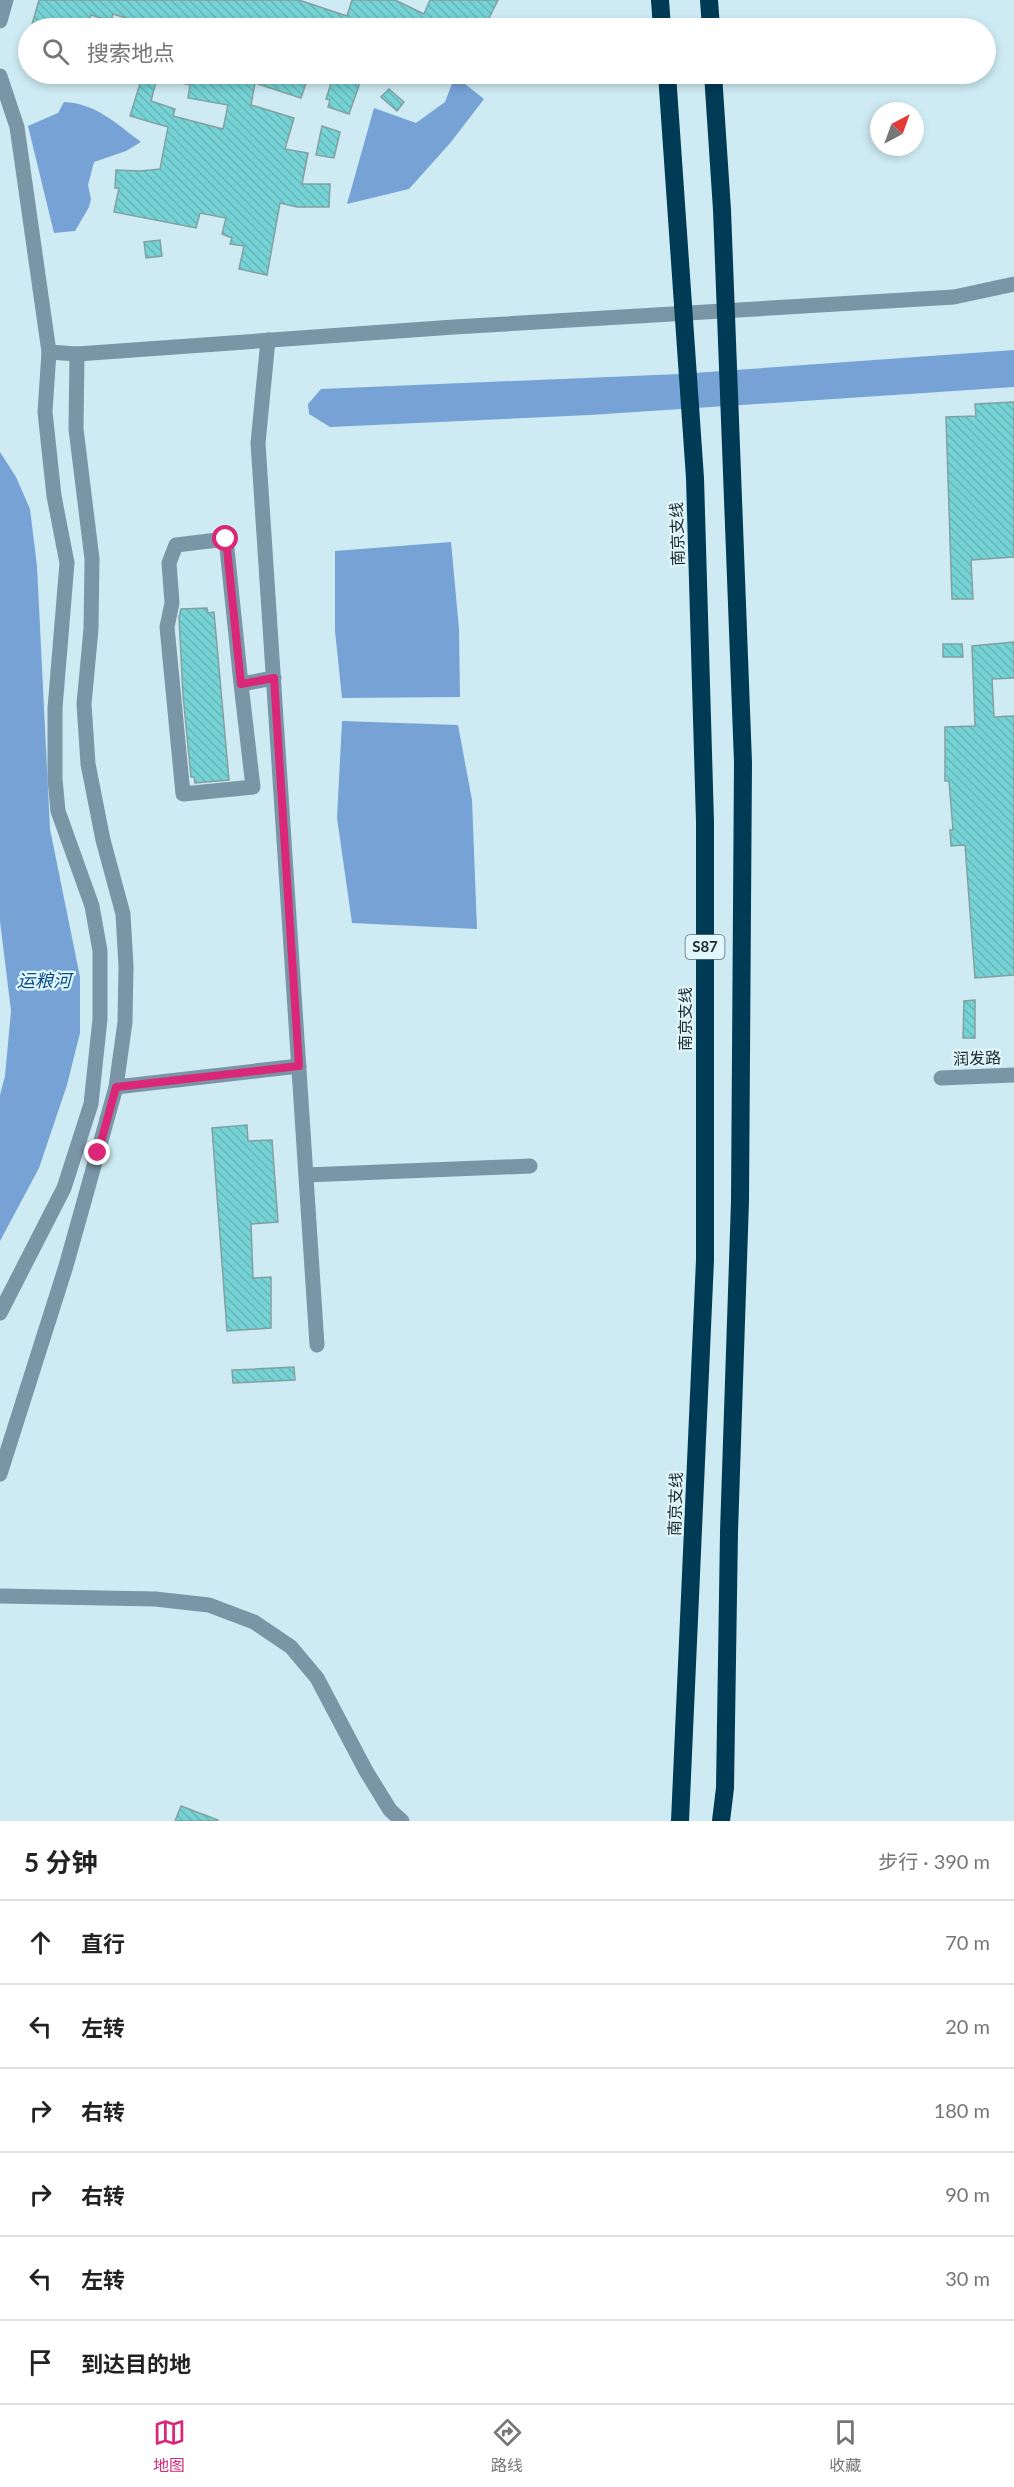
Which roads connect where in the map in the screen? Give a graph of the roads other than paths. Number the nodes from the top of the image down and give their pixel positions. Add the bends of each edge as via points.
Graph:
1 (6, 0) edge
2 (660, 0) edge
3 (709, 0) edge
4 (661, 18) edge
5 (710, 18) edge
6 (0, 21) edge
7 (0, 76) edge
8 (668, 84) edge
9 (714, 84) edge
10 (1014, 284) edge
11 (268, 340) junction
12 (49, 352) junction
13 (77, 354) junction
14 (274, 678) junction
15 (241, 684) junction
16 (299, 1066) junction
17 (1014, 1075) edge
18 (941, 1078) dead end
19 (116, 1087) junction
20 (530, 1166) dead end
21 (306, 1175) junction
22 (0, 1313) edge
23 (317, 1345) dead end
24 (0, 1474) edge
25 (0, 1596) edge
26 (402, 1821) edge
27 (680, 1821) edge
28 (721, 1821) edge

1 - 6 street
2 - 4 highway
3 - 5 highway
7 - 12 street via 17,127
8 - 27 highway, 南京支线 / S87 via 695,478 705,822 705,1260
9 - 28 highway, S87 via 743,762 740,1201
10 - 11 street via 954,297
11 - 13 street
11 - 14 street via 258,443
12 - 13 street
12 - 22 street via 45,412 54,496 67,563 55,708 55,779 58,811 92,906 100,951 100,1019 91,1104 64,1188
13 - 19 street via 76,429 92,559 84,704 88,764 123,914 126,966
14 - 15 street
14 - 16 street
15 - 15 street via 226,539 176,546 169,563 172,603 167,627 183,794 253,787
16 - 19 street
16 - 21 street
17 - 18 street, 润发路
19 - 24 street via 66,1266
20 - 21 street
21 - 23 street
25 - 26 street via 156,1599 209,1605 254,1622 291,1647 317,1678 366,1771 390,1810

